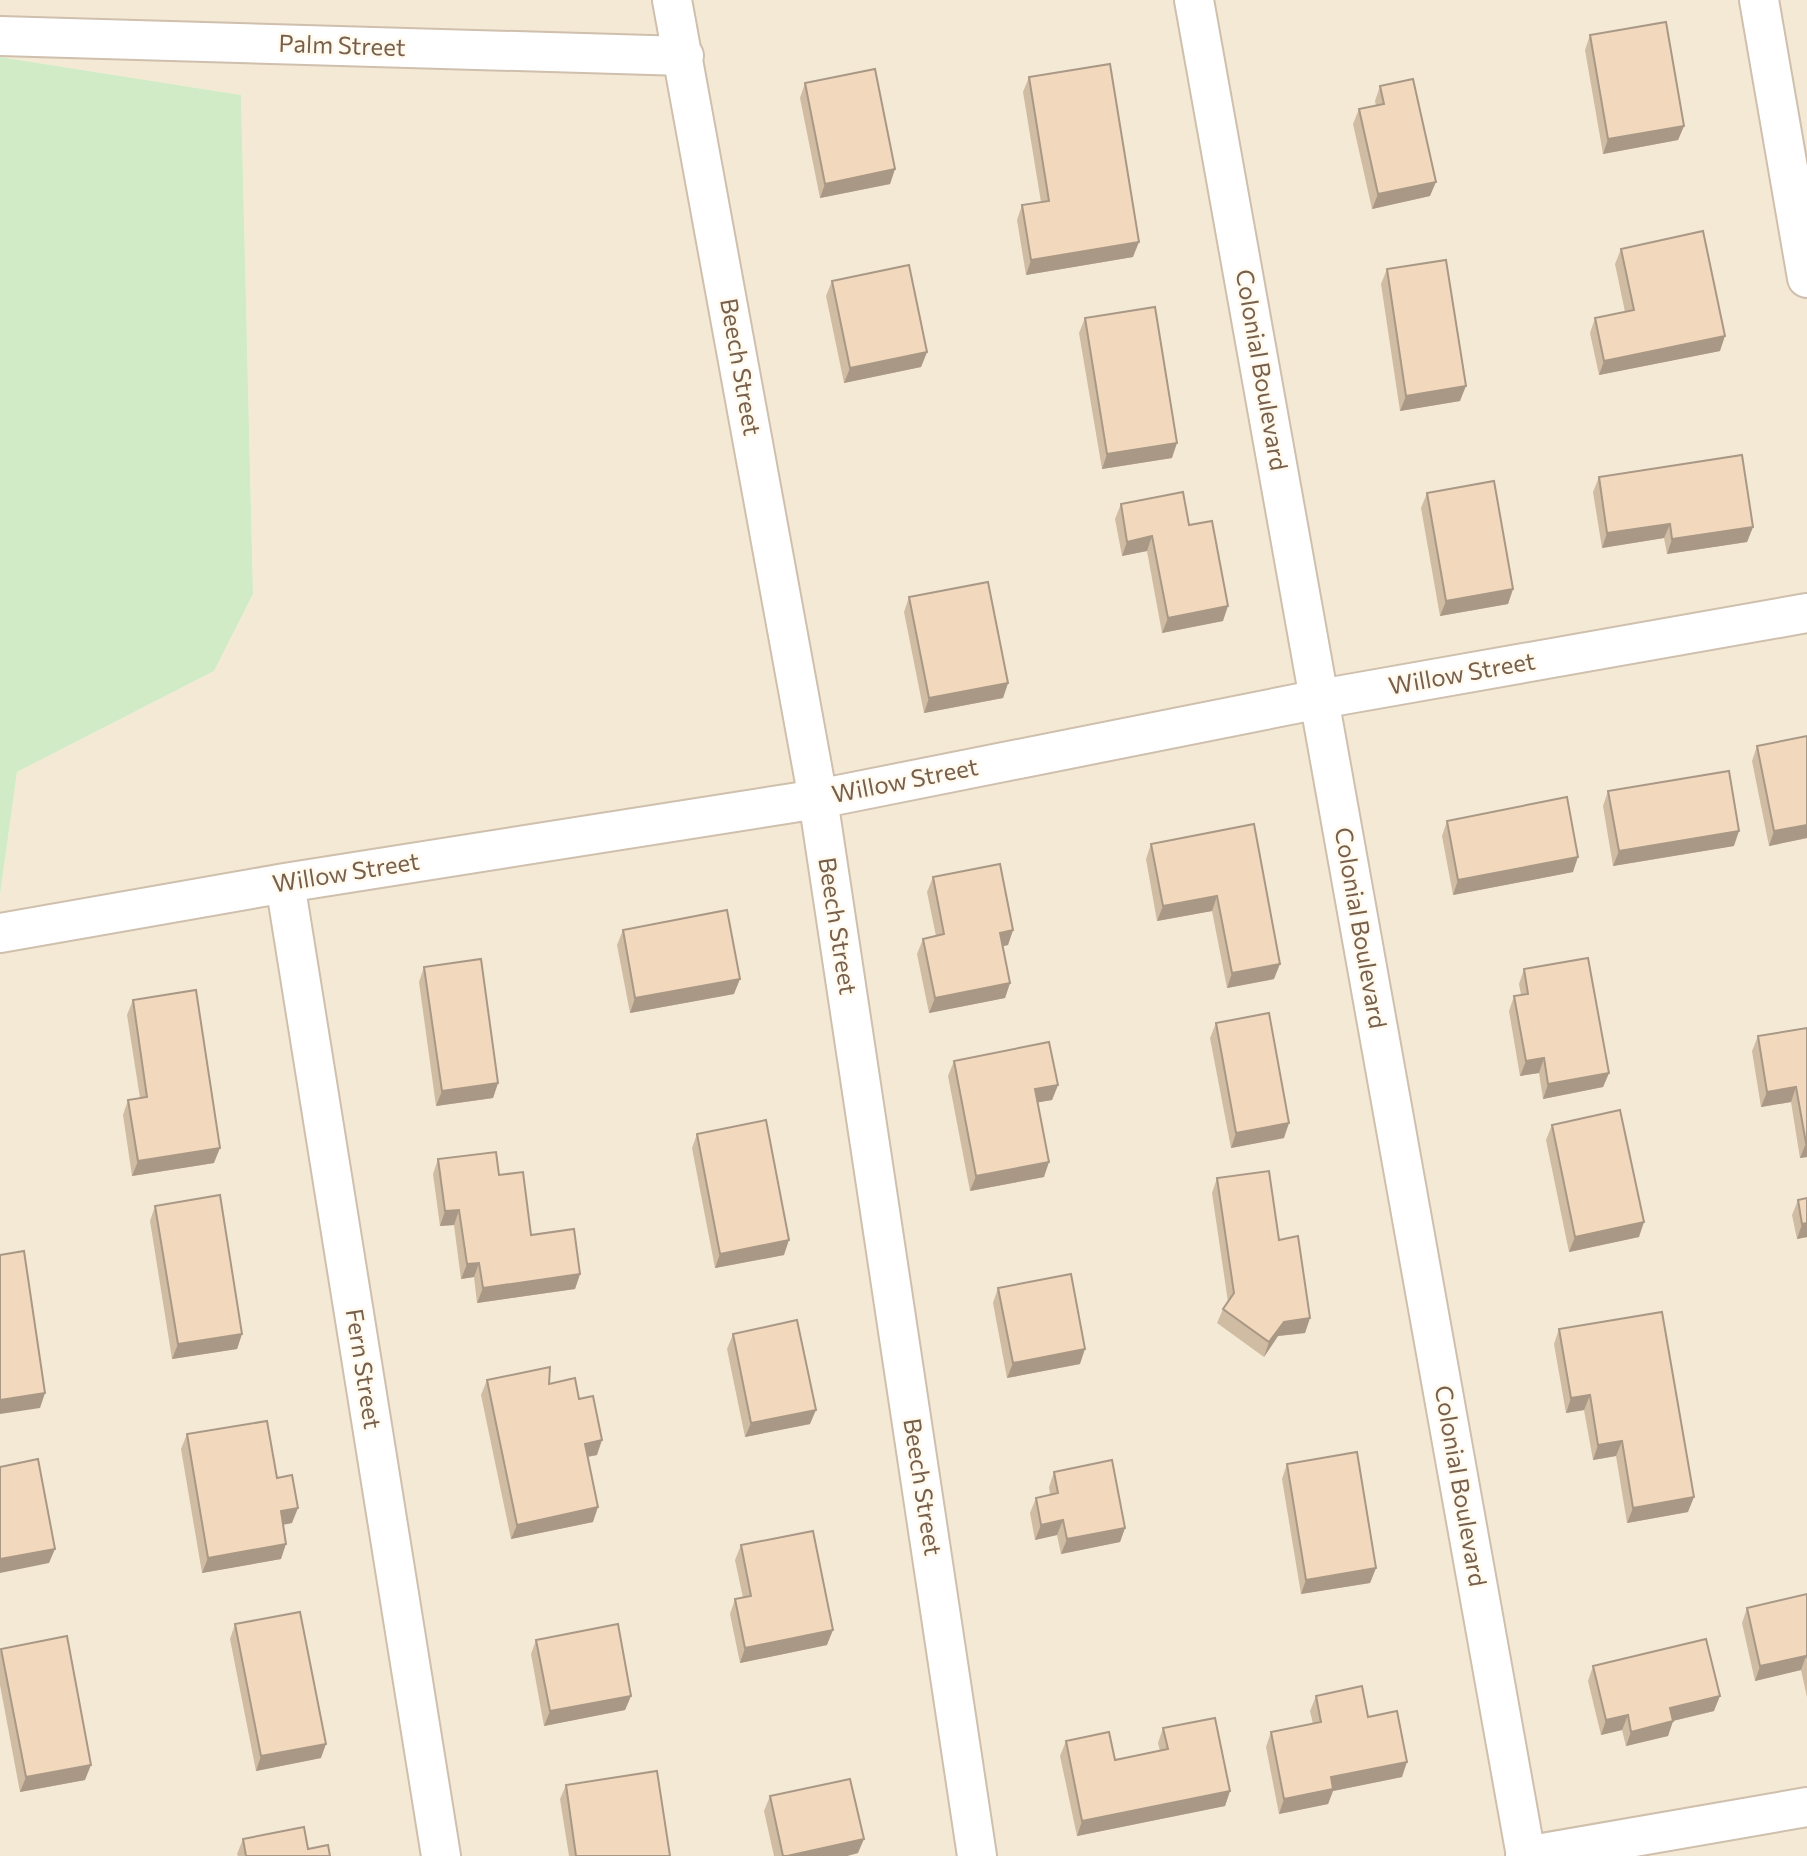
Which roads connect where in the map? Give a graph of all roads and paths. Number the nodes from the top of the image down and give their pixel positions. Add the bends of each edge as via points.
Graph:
1 (673, 0) edge
2 (1195, 0) edge
3 (1759, 0) edge
4 (0, 36) edge
5 (684, 55) junction
6 (1807, 278) edge
7 (1807, 613) edge
8 (1320, 699) junction
9 (818, 799) junction
10 (285, 883) junction
11 (0, 933) edge
12 (1807, 1807) edge
13 (441, 1856) edge
14 (977, 1856) edge
15 (1526, 1856) edge

1 - 5 street, Beech Street
2 - 8 street, Colonial Boulevard
3 - 6 street
4 - 5 street, Palm Street
5 - 9 street, Beech Street
7 - 8 street, Willow Street
8 - 9 street, Willow Street
8 - 15 street, Colonial Boulevard
9 - 10 street, Willow Street
9 - 14 street, Beech Street
10 - 11 street, Willow Street
10 - 13 street, Fern Street
12 - 15 street

